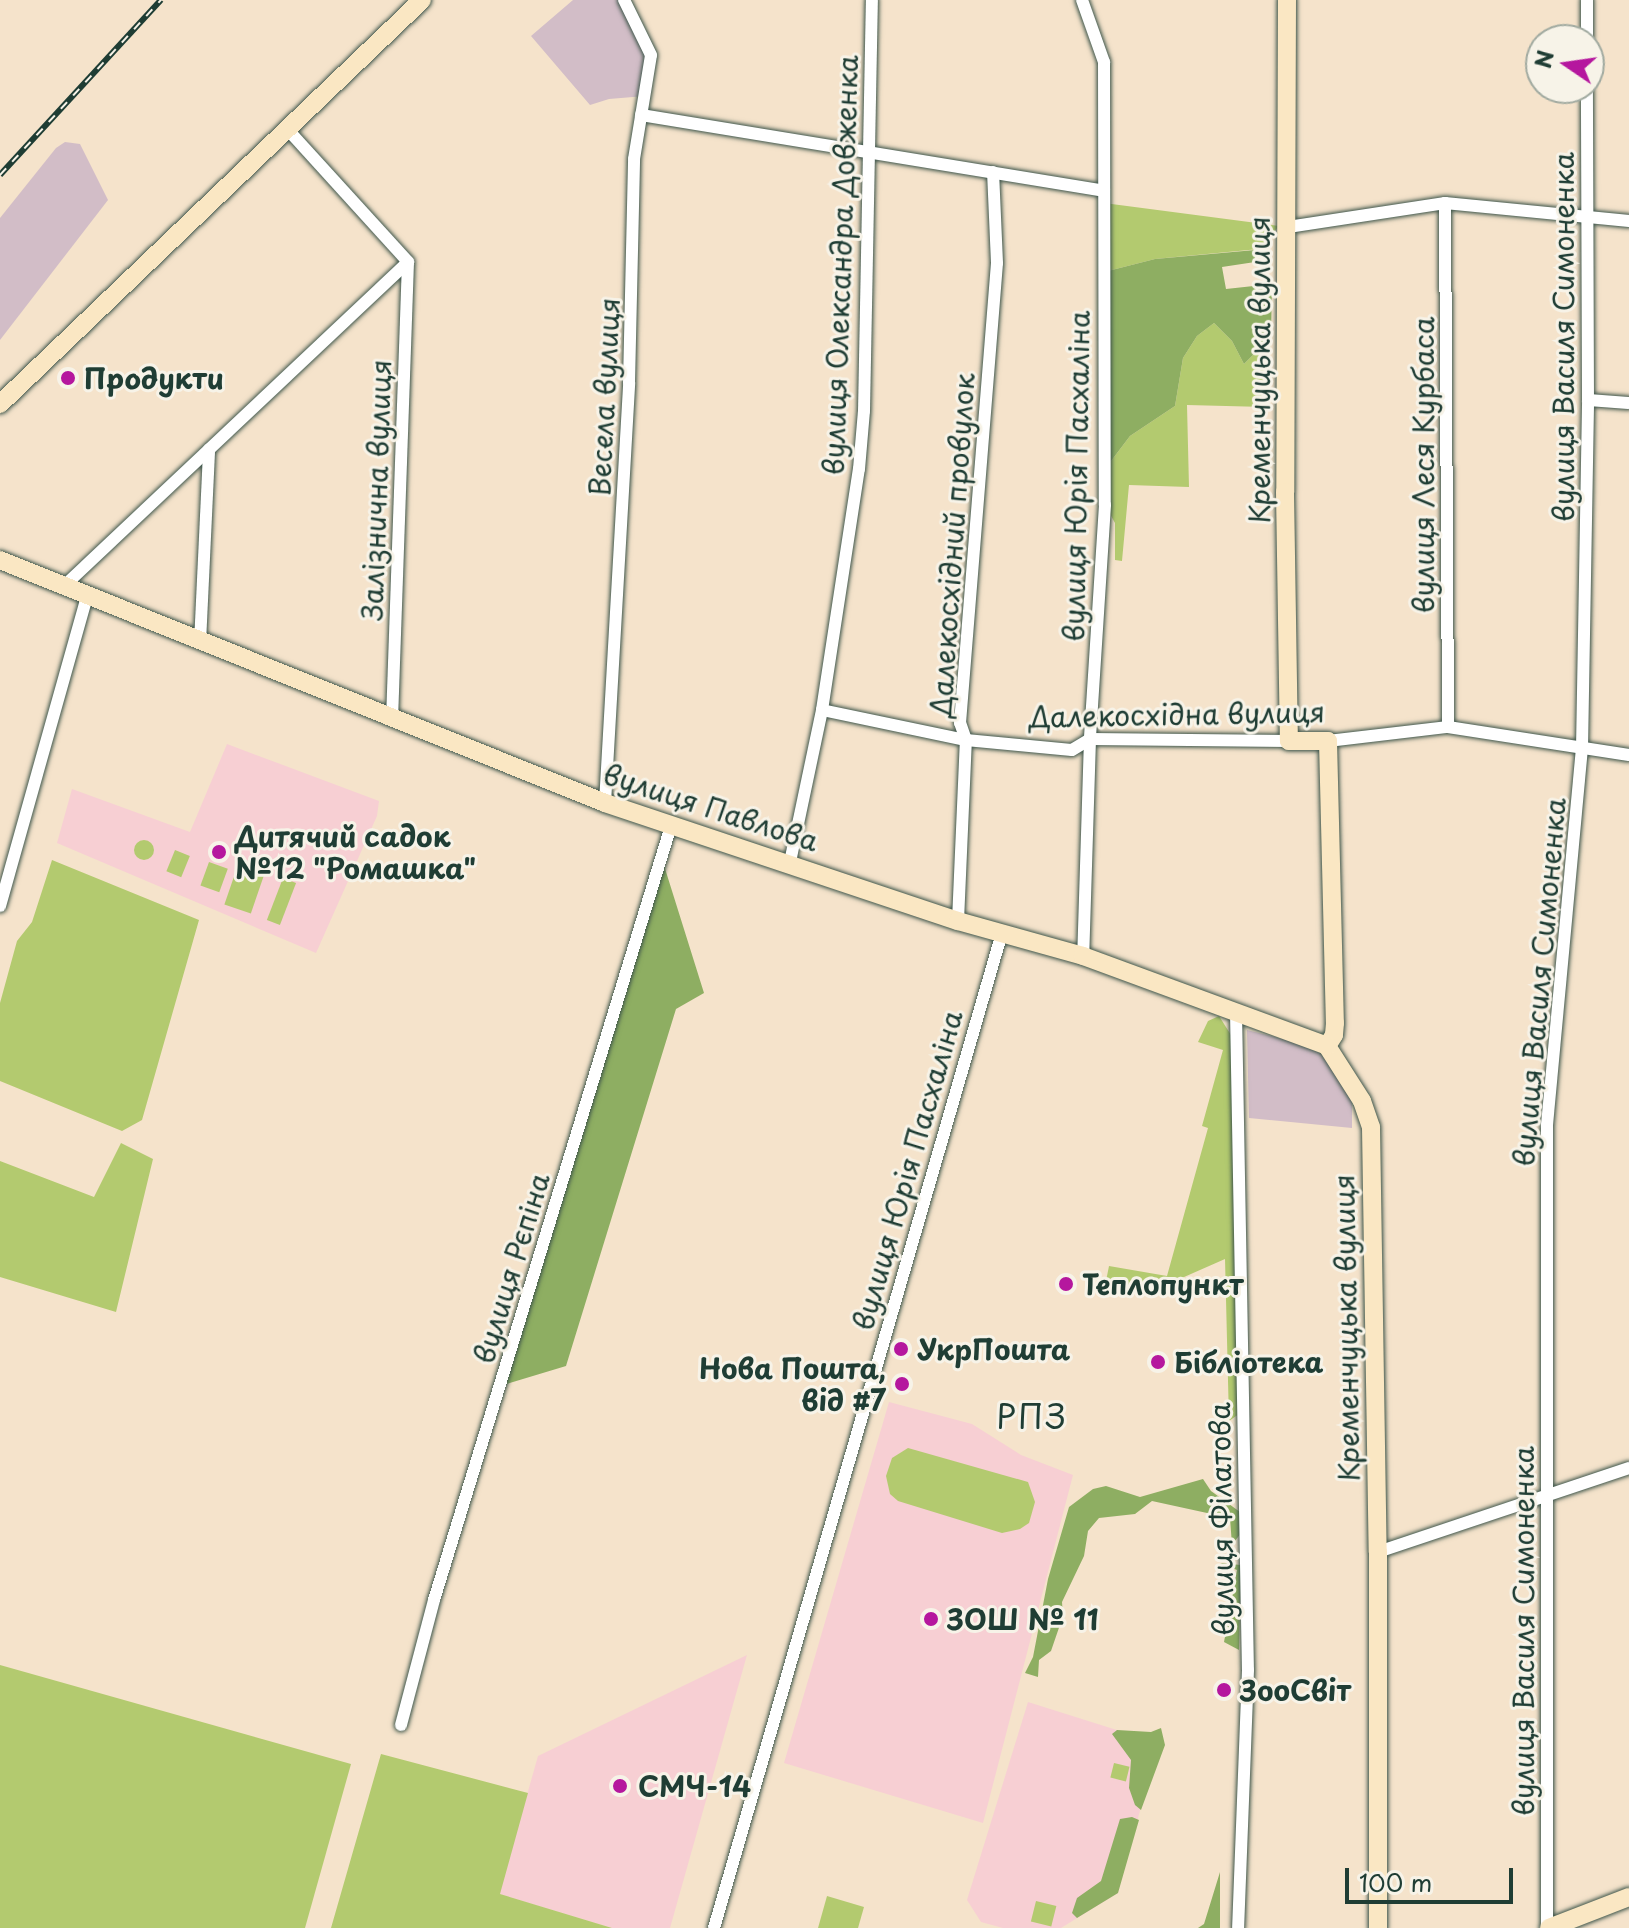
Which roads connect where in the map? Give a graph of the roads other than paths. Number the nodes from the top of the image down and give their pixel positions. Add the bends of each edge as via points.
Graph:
1 (422, 0) edge
2 (624, 0) edge
3 (872, 0) edge
4 (1082, 0) edge
5 (1287, 0) edge
6 (1587, 0) edge
7 (1587, 24) edge
8 (1587, 104) edge
9 (641, 115) junction
10 (289, 131) junction
11 (871, 152) junction
12 (993, 172) junction
13 (1104, 191) junction
14 (1445, 203) junction
15 (1588, 216) junction
16 (1629, 221) edge
17 (1288, 227) junction
18 (408, 262) junction
19 (1588, 400) junction
20 (1629, 403) edge
21 (0, 404) edge
22 (209, 449) junction
23 (0, 560) edge
24 (63, 587) junction
25 (87, 597) junction
26 (200, 643) junction
27 (822, 710) junction
28 (392, 720) junction
29 (1448, 727) junction
30 (1090, 739) junction
31 (966, 740) junction
32 (1289, 741) junction
33 (1328, 741) junction
34 (1582, 749) junction
35 (1629, 755) edge
36 (605, 803) junction
37 (671, 826) junction
38 (790, 862) junction
39 (0, 906) edge
40 (958, 921) junction
41 (1002, 933) junction
42 (1083, 956) junction
43 (1236, 1012) junction
44 (1327, 1046) junction
45 (1629, 1468) edge
46 (1547, 1497) junction
47 (1378, 1552) junction
48 (401, 1725) dead end
49 (1629, 1897) edge
50 (714, 1928) edge
51 (1238, 1928) edge
52 (1378, 1928) edge
53 (1548, 1928) edge

1 - 10 street
2 - 9 street, Весела вулиця via 651,55
3 - 11 street, вулиця Олександра Довженка
4 - 13 street, вулиця Юрія Пасхаліна via 1104,62
5 - 17 street, Кременчуцька вулиця
6 - 7 street
8 - 15 street, вулиця Василя Симоненка
9 - 11 street
9 - 36 street, Весела вулиця via 634,159 629,383
10 - 18 street
10 - 21 street
11 - 12 street
11 - 27 street, вулиця Олександра Довженка via 859,469
12 - 13 street
12 - 31 street, Далекосхідний провулок via 997,263 960,723
13 - 30 street, вулиця Юрія Пасхаліна via 1105,505
14 - 15 street
14 - 17 street
14 - 29 street, вулиця Леся Курбаса
15 - 16 street
15 - 19 street, вулиця Василя Симоненка
17 - 32 street, Кременчуцька вулиця
18 - 22 street
18 - 28 street, Залізнична вулиця
19 - 20 street
19 - 34 street, вулиця Василя Симоненка
22 - 24 street
22 - 26 street
23 - 24 street, вулиця Павлова
24 - 25 street, вулиця Павлова
25 - 26 street, вулиця Павлова
25 - 39 street
26 - 28 street, вулиця Павлова
27 - 31 street, Далекосхідна вулиця
27 - 38 street, вулиця Олександра Довженка
28 - 36 street, вулиця Павлова
29 - 33 street, Далекосхідна вулиця
29 - 34 street, Далекосхідна вулиця
30 - 31 street, Далекосхідна вулиця via 1072,750
30 - 32 street, Далекосхідна вулиця
30 - 42 street, вулиця Юрія Пасхаліна
31 - 40 street, Далекосхідний провулок
32 - 33 street, Далекосхідна вулиця
33 - 44 street via 1335,1023
34 - 35 street, Далекосхідна вулиця
34 - 46 street, вулиця Василя Симоненка via 1547,1125
36 - 37 street, вулиця Павлова
37 - 38 street, вулиця Павлова
37 - 48 street, вулиця Рєпіна via 439,1584
38 - 40 street, вулиця Павлова
40 - 41 street, вулиця Павлова
41 - 42 street, вулиця Павлова
41 - 50 street, вулиця Юрія Пасхаліна
42 - 43 street, вулиця Павлова
43 - 44 street, вулиця Павлова
43 - 51 street, вулиця Філатова via 1248,1670
44 - 47 street, Кременчуцька вулиця via 1362,1101 1371,1127
45 - 46 street
46 - 47 street
46 - 53 street, вулиця Василя Симоненка
47 - 52 street, Кременчуцька вулиця
49 - 53 street

